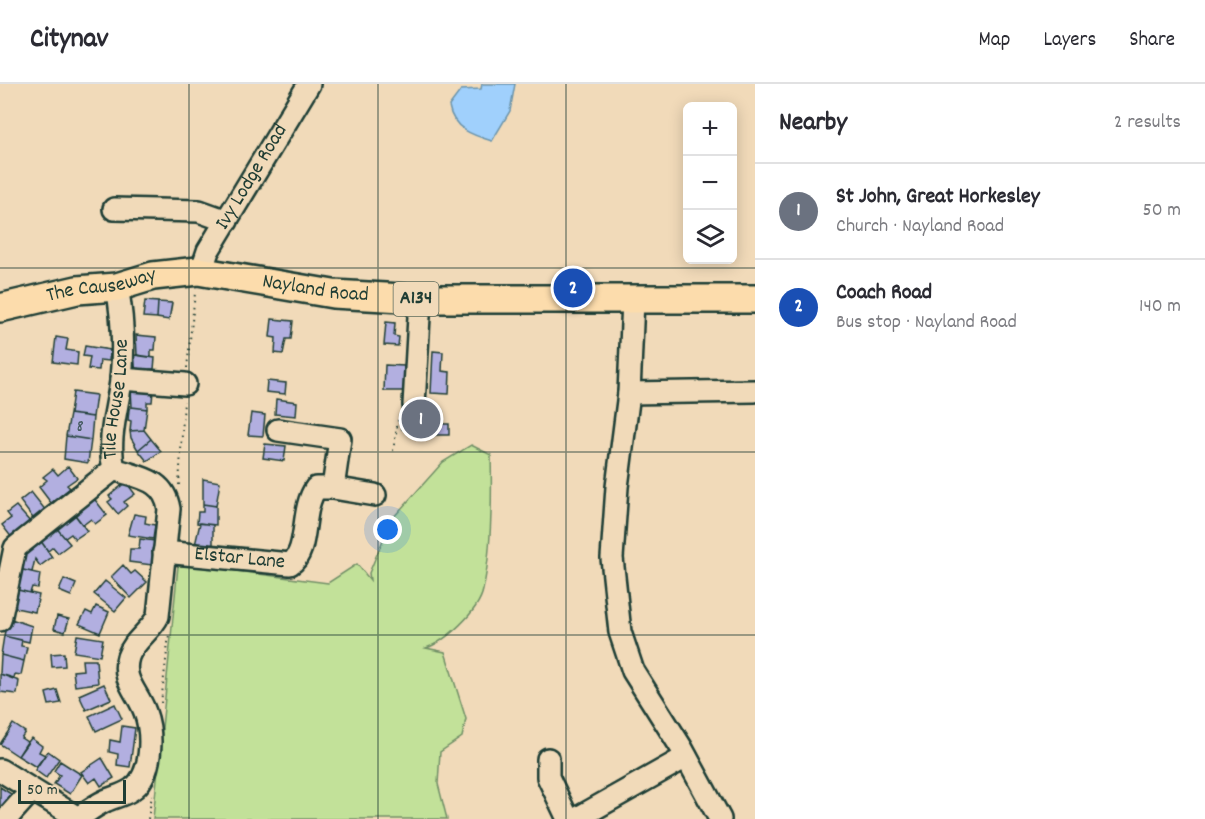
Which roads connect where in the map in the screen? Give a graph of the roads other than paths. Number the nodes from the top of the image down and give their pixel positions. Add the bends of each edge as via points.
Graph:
1 (309, 84) edge
2 (114, 209) dead end
3 (227, 221) junction
4 (201, 272) junction
5 (117, 287) junction
6 (420, 299) junction
7 (755, 299) edge
8 (633, 300) junction
9 (0, 308) edge
10 (121, 379) junction
11 (185, 384) dead end
12 (755, 391) edge
13 (629, 393) junction
14 (414, 405) dead end
15 (278, 430) dead end
16 (114, 469) junction
17 (333, 488) junction
18 (371, 495) dead end
19 (164, 552) junction
20 (0, 620) edge
21 (686, 757) junction
22 (548, 759) dead end
23 (0, 770) edge
24 (32, 790) junction
25 (6, 819) edge
26 (78, 819) edge
27 (568, 819) edge
28 (576, 819) edge
29 (720, 819) edge

1 - 3 street, Ivy Lodge Road
2 - 3 street via 199,211
3 - 4 street, Ivy Lodge Road via 208,250
4 - 5 main road, The Causeway / A134 via 153,276
4 - 6 main road, Nayland Road / A134 via 333,294
5 - 9 main road, The Causeway / A134 via 77,290
5 - 10 street, Tile House Lane via 123,323
6 - 8 main road, Nayland Road / A134
6 - 14 street
7 - 8 main road, Nayland Road / A134
8 - 13 street
10 - 11 street
10 - 16 street, Tile House Lane via 110,453
12 - 13 street
13 - 21 street via 616,487 612,558 618,622 633,670
15 - 17 street via 340,439
16 - 19 street, Tile House Lane via 156,483 173,499
16 - 20 street via 15,548
17 - 18 street
17 - 19 street, Elstar Lane via 316,489 310,496 300,552 290,564
19 - 26 street, Tile House Lane via 158,616 152,629 128,655 126,672 149,727 146,766 132,789 102,802
21 - 28 street
21 - 29 street
22 - 27 street via 549,777
23 - 24 street
24 - 25 street
24 - 26 street

